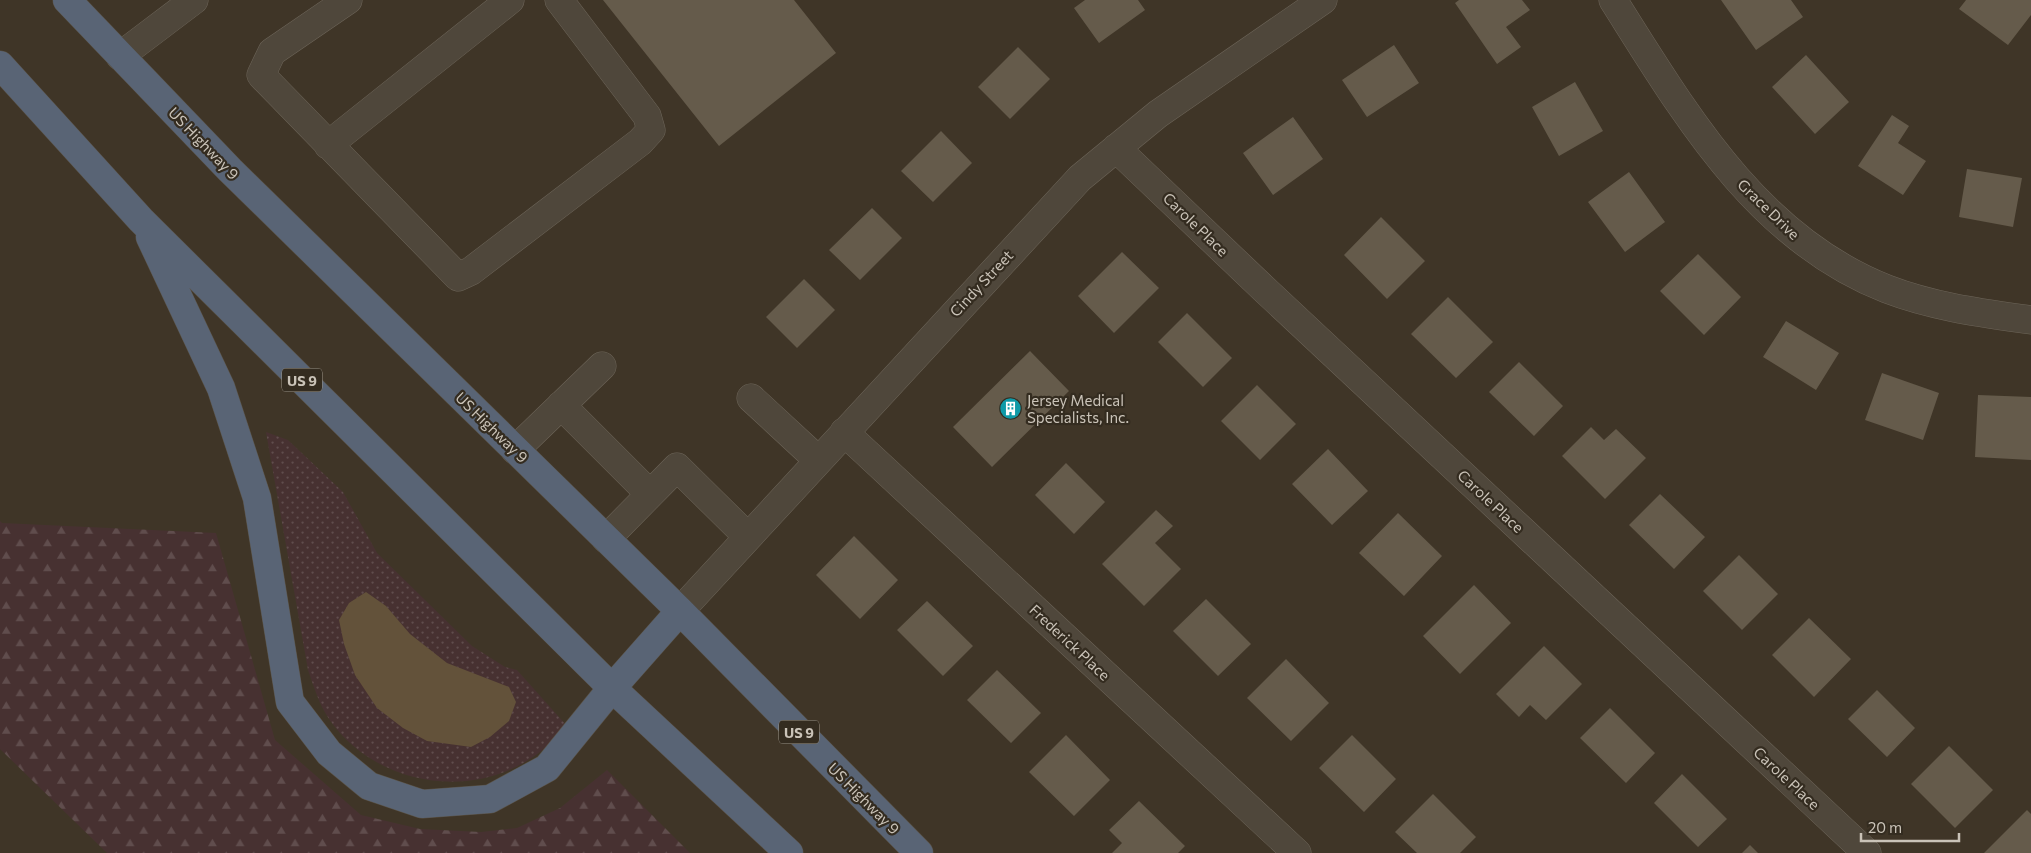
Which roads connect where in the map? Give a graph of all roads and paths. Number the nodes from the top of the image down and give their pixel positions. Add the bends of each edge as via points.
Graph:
1 (67, 0) edge
2 (194, 0) edge
3 (348, 0) edge
4 (510, 0) edge
5 (559, 0) edge
6 (1322, 0) edge
7 (1613, 0) edge
8 (120, 56) junction
9 (0, 65) edge
10 (328, 145) junction
11 (1116, 148) junction
12 (141, 220) junction
13 (2031, 320) edge
14 (602, 366) dead end
15 (751, 398) dead end
16 (561, 405) junction
17 (844, 432) junction
18 (515, 450) junction
19 (818, 460) junction
20 (650, 494) junction
21 (748, 537) junction
22 (606, 539) junction
23 (680, 611) junction
24 (612, 688) junction
25 (789, 853) edge
26 (919, 853) edge
27 (1297, 853) edge
28 (1868, 853) edge

1 - 8 highway, US Highway 9 / US 9
2 - 8 street
3 - 10 street via 272,52 261,75
4 - 10 street
5 - 10 street via 647,116 651,130 640,142 471,270 458,277
6 - 11 street, Cindy Street via 1174,102
7 - 13 street, Grace Drive via 1708,143 1755,200 1787,230 1841,267 1887,289 1955,310
8 - 18 highway, US Highway 9 / US 9 via 230,170
9 - 12 highway, US 9
11 - 17 street, Cindy Street via 1080,178
11 - 28 street, Carole Place
12 - 24 highway, US 9
12 - 24 highway via 221,388 257,498 290,702 329,754 369,786 422,804 490,800 546,768
14 - 16 street
15 - 19 street
16 - 18 street
16 - 20 street
17 - 19 street, Cindy Street
17 - 27 street, Frederick Place
18 - 22 highway, US Highway 9 / US 9
19 - 21 street, Cindy Street
20 - 21 street via 677,467
20 - 22 street
21 - 23 street, Cindy Street
22 - 23 highway, US Highway 9 / US 9
23 - 24 highway
23 - 26 highway, US Highway 9 / US 9
24 - 25 highway, US 9

